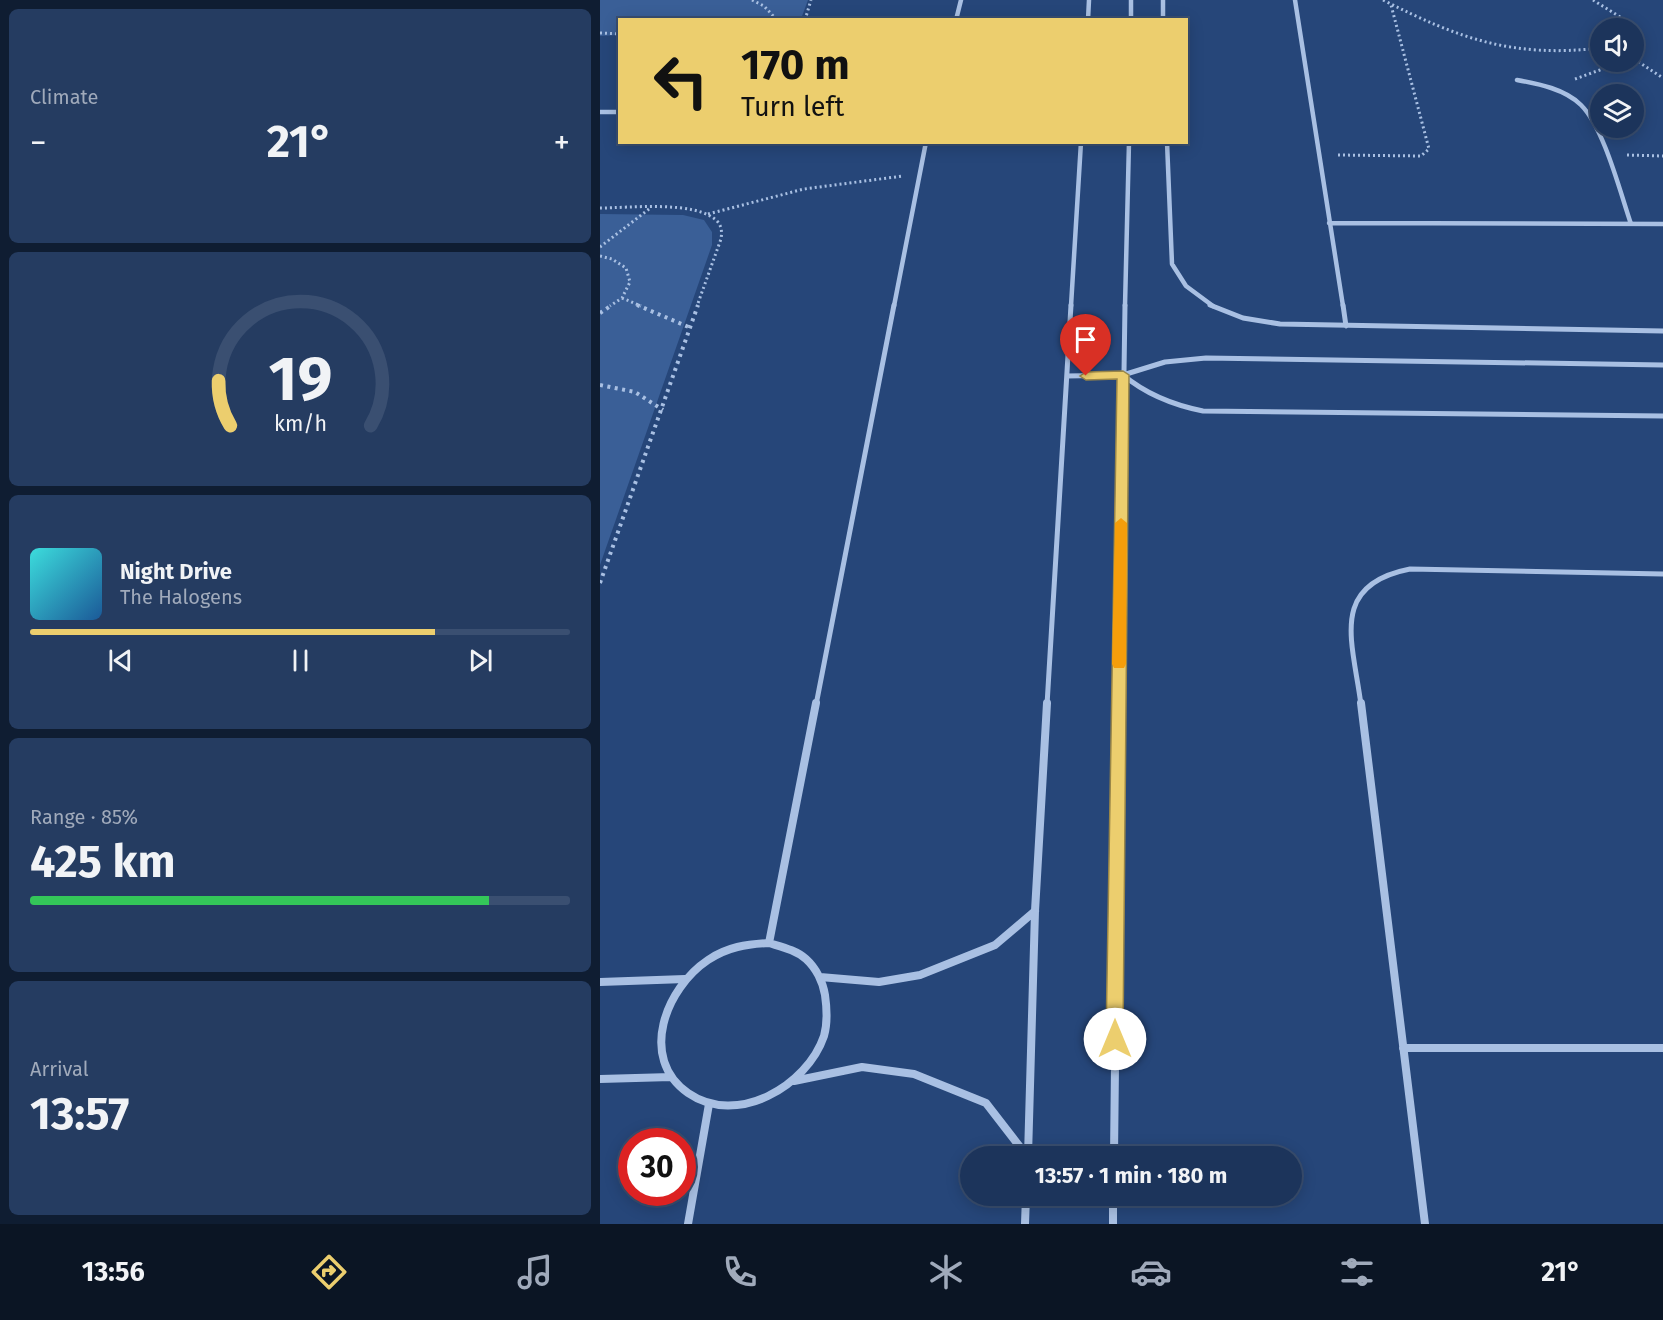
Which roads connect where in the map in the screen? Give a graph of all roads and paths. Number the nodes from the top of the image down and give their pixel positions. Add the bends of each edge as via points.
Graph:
1 (752, 0) edge
2 (811, 0) edge
3 (961, 0) edge
4 (1089, 0) edge
5 (1131, 0) edge
6 (1163, 0) edge
7 (1294, 0) edge
8 (1383, 0) edge
9 (1593, 0) edge
10 (1391, 4) junction
11 (775, 18) edge
12 (806, 18) edge
13 (956, 18) edge
14 (1088, 18) edge
15 (1131, 18) edge
16 (1163, 18) edge
17 (1622, 18) edge
18 (600, 33) edge
19 (618, 34) edge
20 (1590, 49) edge
21 (1644, 66) edge
22 (1595, 72) edge
23 (1663, 78) edge
24 (1517, 80) dead end
25 (1552, 88) junction
26 (600, 112) edge
27 (618, 112) edge
28 (926, 144) edge
29 (1081, 144) edge
30 (1128, 144) edge
31 (1167, 144) edge
32 (1319, 155) junction
33 (1605, 155) junction
34 (1663, 156) edge
35 (918, 175) junction
36 (600, 208) edge
37 (649, 209) junction
38 (707, 214) junction
39 (1329, 223) junction
40 (1631, 224) junction
41 (1663, 224) edge
42 (600, 247) edge
43 (600, 256) edge
44 (622, 298) junction
45 (600, 314) edge
46 (1346, 326) junction
47 (691, 328) junction
48 (1663, 331) edge
49 (1663, 365) edge
50 (1123, 375) junction
51 (1067, 376) junction
52 (600, 385) edge
53 (663, 410) junction
54 (1663, 416) edge
55 (600, 560) edge
56 (607, 562) junction
57 (1663, 574) edge
58 (600, 583) edge
59 (1035, 911) junction
60 (769, 944) junction
61 (820, 977) junction
62 (685, 979) junction
63 (600, 982) edge
64 (1403, 1048) junction
65 (1663, 1048) edge
66 (671, 1077) junction
67 (600, 1080) edge
68 (794, 1081) junction
69 (709, 1104) junction
70 (1020, 1146) edge
71 (1028, 1146) edge
72 (1114, 1146) edge
73 (1026, 1206) edge
74 (1113, 1206) edge
75 (688, 1224) edge
76 (1025, 1224) edge
77 (1113, 1224) edge
78 (1425, 1224) edge

1 - 11 path
2 - 12 path
3 - 13 street
4 - 14 street
5 - 15 street
6 - 16 street
7 - 32 street
8 - 10 path
9 - 17 path
10 - 20 path via 1433,26 1489,45 1553,52
10 - 32 path via 1429,149 1421,156
18 - 19 path
21 - 23 path
22 - 25 path
24 - 25 street
25 - 33 street via 1589,113
26 - 27 street
28 - 35 street
29 - 51 street
30 - 50 street
31 - 46 street via 1172,264 1186,286 1210,305 1243,318 1280,324
32 - 39 street
33 - 34 path
33 - 40 street
35 - 38 path via 867,178 802,189
35 - 60 street
36 - 37 path
37 - 38 path
37 - 42 path
38 - 47 path via 722,229 722,239
39 - 40 street
39 - 46 street
40 - 41 street
43 - 44 path via 626,268 630,282
44 - 45 path
44 - 47 path
46 - 48 street
47 - 53 path
49 - 50 street via 1206,358 1166,362
50 - 51 street
50 - 54 street via 1156,399 1203,411
50 - 72 street
51 - 59 street
52 - 53 path via 635,392
53 - 56 path
55 - 56 path
56 - 58 path
57 - 64 street via 1410,569 1380,577 1359,594 1353,605 1351,625
59 - 61 street via 995,945 921,975 879,982
59 - 71 street
60 - 61 street via 790,949 807,960
60 - 62 street via 724,950
61 - 68 street via 828,1002 825,1029 814,1057
62 - 63 street
62 - 66 street via 664,1017 663,1058
64 - 65 street
64 - 78 street
66 - 67 street
66 - 69 street via 687,1094
68 - 69 street via 767,1099 738,1106
68 - 70 street via 862,1066 914,1074 986,1102
69 - 75 street
73 - 76 street
74 - 77 street

